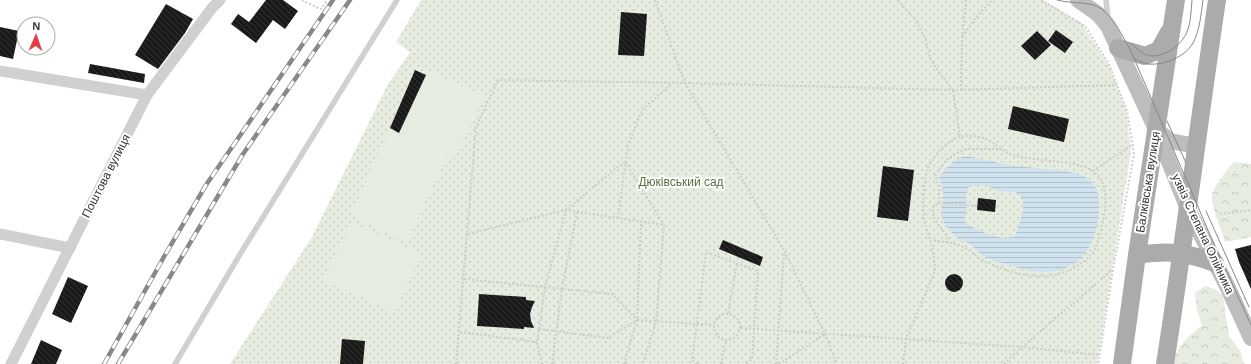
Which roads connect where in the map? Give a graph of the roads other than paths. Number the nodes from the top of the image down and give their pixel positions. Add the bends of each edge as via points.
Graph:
1 (220, 0) edge
2 (397, 0) edge
3 (1106, 0) edge
4 (1176, 0) edge
5 (1217, 0) edge
6 (1086, 3) edge
7 (1108, 26) junction
8 (1173, 26) junction
9 (1118, 48) junction
10 (0, 71) edge
11 (147, 95) junction
12 (1156, 129) junction
13 (1196, 146) junction
14 (1188, 209) junction
15 (0, 234) edge
16 (70, 248) junction
17 (1182, 253) junction
18 (1137, 255) junction
19 (1216, 263) junction
20 (1251, 338) edge
21 (12, 364) edge
22 (175, 364) edge
23 (1122, 364) edge
24 (1165, 364) edge

1 - 11 street, Поштова вулиця
2 - 22 lane
3 - 7 lane
4 - 8 main road, Балківська вулиця
5 - 13 main road
6 - 7 street, узвіз Степана Олійника
7 - 9 street, узвіз Степана Олійника
8 - 9 main road via 1159,50 1145,56
8 - 12 main road, Балківська вулиця
9 - 12 street, узвіз Степана Олійника
10 - 11 street
11 - 16 street, Поштова вулиця
12 - 13 street via 1170,141
12 - 14 street, узвіз Степана Олійника
12 - 18 main road, Балківська вулиця
13 - 14 main road
14 - 17 main road
14 - 19 street, узвіз Степана Олійника
15 - 16 street
16 - 21 street, Поштова вулиця
17 - 18 main road
17 - 19 main road
17 - 24 main road
18 - 23 main road, Балківська вулиця
19 - 20 street, узвіз Степана Олійника

